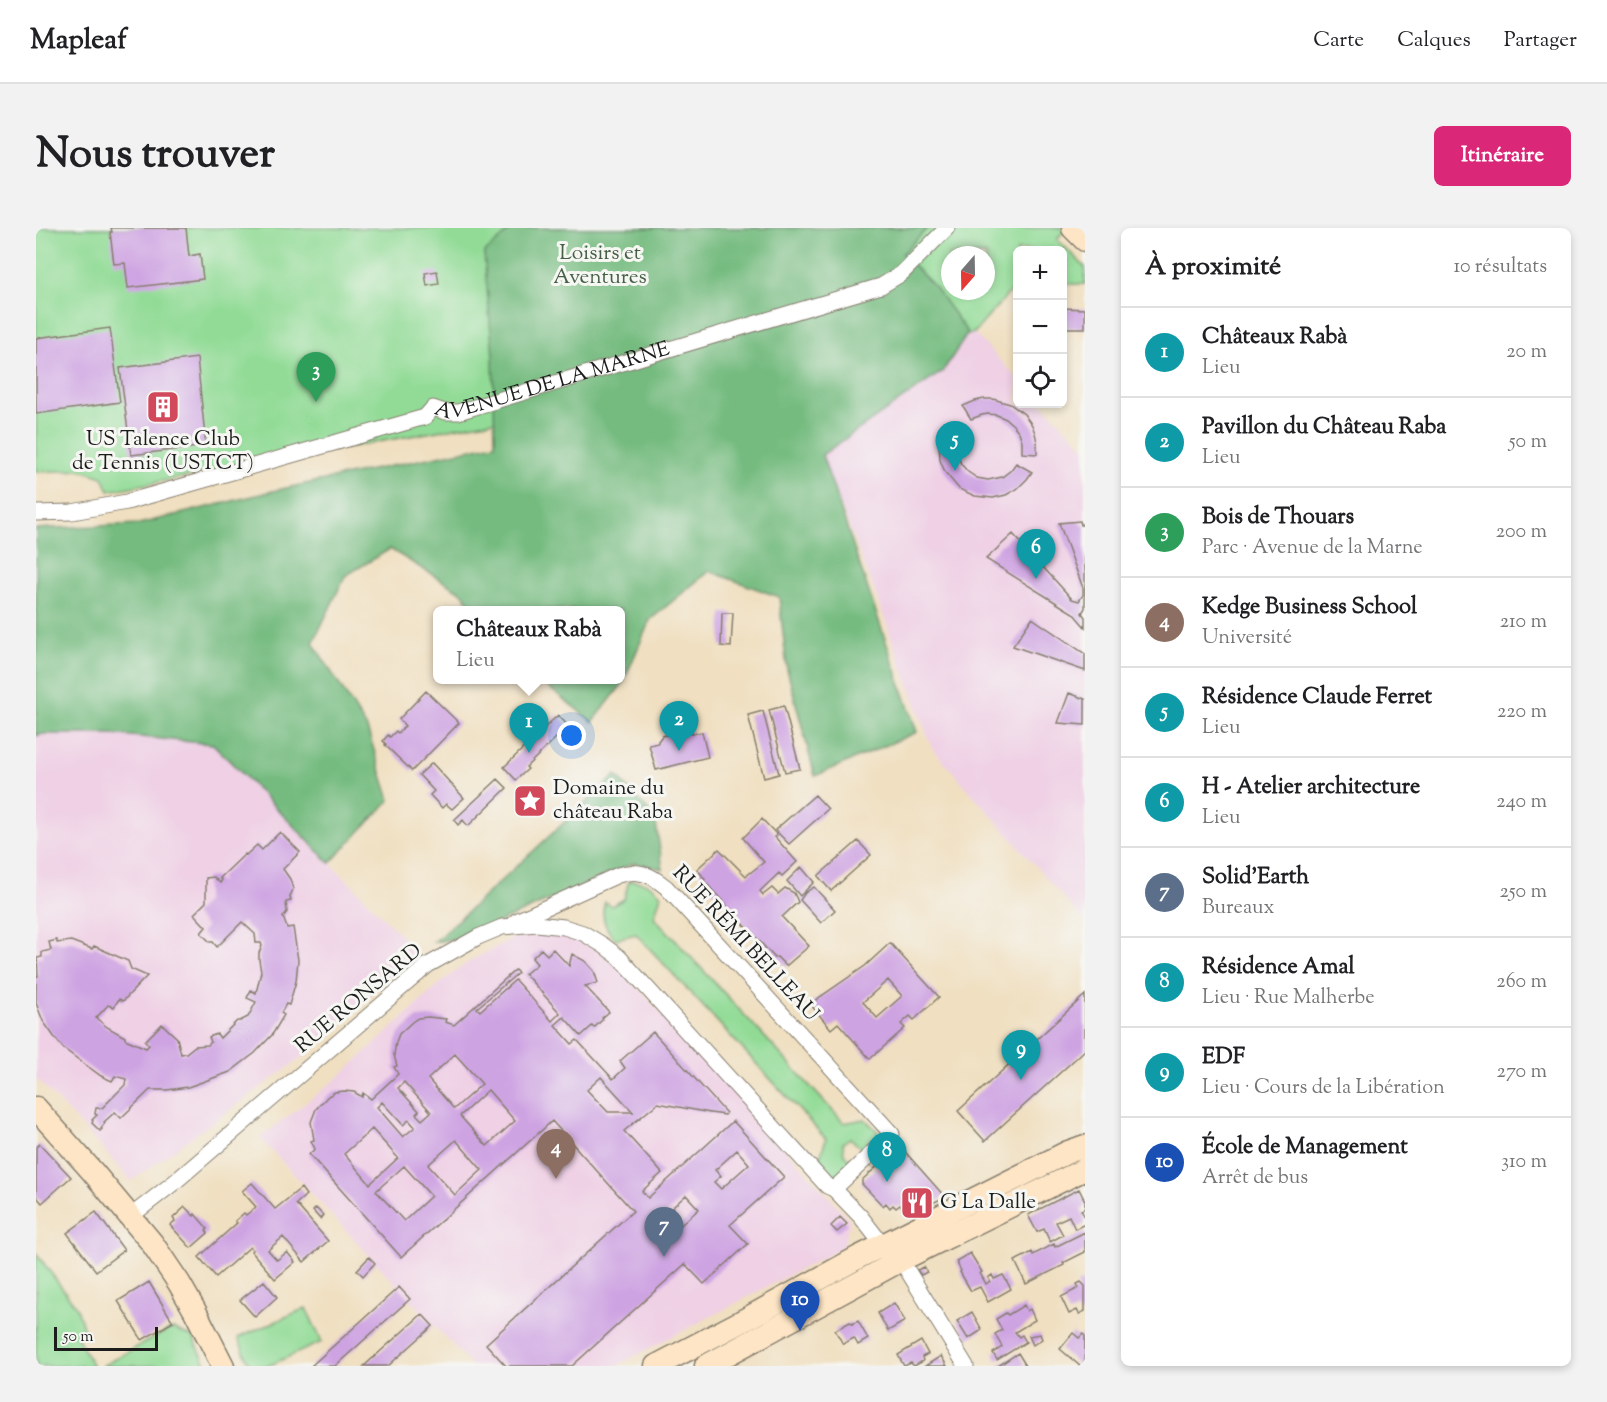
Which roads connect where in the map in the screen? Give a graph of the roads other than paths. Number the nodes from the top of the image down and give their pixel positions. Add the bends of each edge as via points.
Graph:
1 (947, 228) edge
2 (1073, 228) edge
3 (1085, 240) edge
4 (36, 513) edge
5 (502, 927) junction
6 (37, 1110) edge
7 (1085, 1146) edge
8 (1037, 1167) junction
9 (1085, 1169) edge
10 (834, 1189) junction
11 (131, 1216) junction
12 (882, 1245) junction
13 (901, 1260) junction
14 (826, 1275) junction
15 (804, 1313) junction
16 (709, 1365) edge
17 (223, 1366) edge
18 (656, 1366) edge
19 (966, 1366) edge

1 - 4 street, AVENUE DE LA MARNE via 901,274 881,286 458,412 433,408 425,417 127,502 72,512
2 - 3 main road
5 - 10 street, RUE RONSARD via 564,927 583,933 619,957 827,1186
5 - 10 street, RUE RÉMI BELLEAU via 630,872 654,878 666,887 892,1134
5 - 11 street, RUE RONSARD via 429,965
6 - 11 main road
7 - 8 main road
8 - 12 main road
8 - 13 main road via 1015,1191 912,1244
9 - 13 main road
10 - 12 street, RUE RONSARD
11 - 17 main road via 179,1283
12 - 13 street, RUE RONSARD
12 - 14 main road
12 - 15 main road via 864,1266 830,1288
13 - 15 main road
13 - 19 street
14 - 16 main road via 796,1305 726,1344
14 - 18 main road
15 - 16 main road

